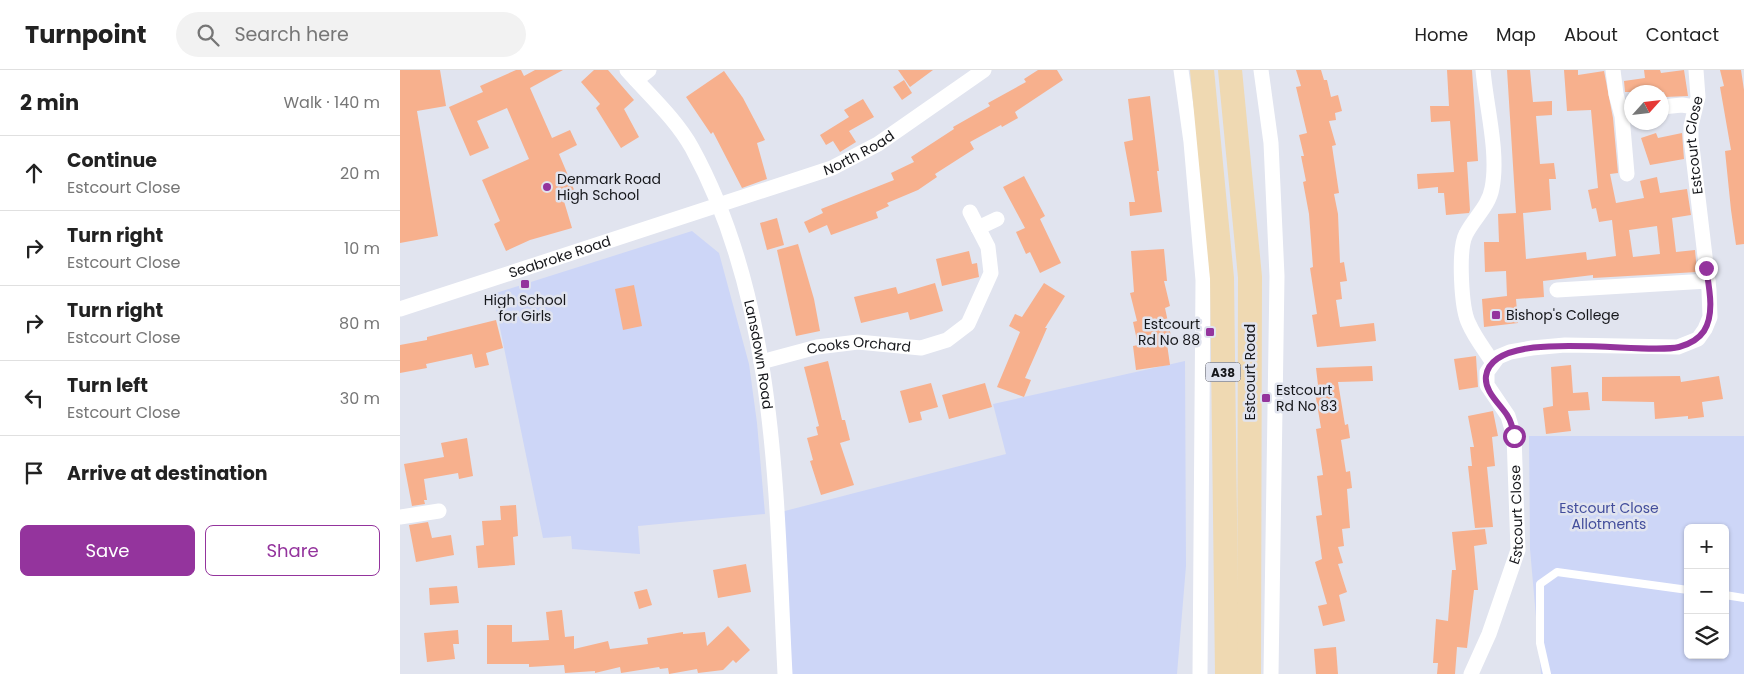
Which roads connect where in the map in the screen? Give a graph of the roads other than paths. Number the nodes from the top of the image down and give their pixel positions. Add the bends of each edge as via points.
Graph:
1 (648, 70) edge
2 (984, 70) edge
3 (1181, 70) edge
4 (1202, 70) edge
5 (1230, 70) edge
6 (1262, 70) edge
7 (1484, 70) edge
8 (1613, 70) edge
9 (1696, 70) edge
10 (631, 75) edge
11 (1669, 106) edge
12 (1695, 107) junction
13 (1624, 109) edge
14 (1627, 130) edge
15 (1201, 141) junction
16 (1627, 174) dead end
17 (719, 206) junction
18 (970, 212) dead end
19 (997, 219) dead end
20 (978, 228) junction
21 (1708, 281) junction
22 (1557, 290) dead end
23 (400, 309) edge
24 (761, 362) junction
25 (1493, 363) junction
26 (440, 511) dead end
27 (400, 517) edge
28 (1684, 589) edge
29 (1729, 596) edge
30 (1744, 598) edge
31 (785, 674) edge
32 (1200, 674) edge
33 (1226, 674) edge
34 (1249, 674) edge
35 (1271, 674) edge
36 (1471, 674) edge
37 (1547, 674) edge

1 - 10 street
2 - 17 street, North Road via 878,144 832,168
3 - 15 street, Estcourt Road
4 - 15 main road, Estcourt Road / A38
5 - 34 main road, Estcourt Road / A38 via 1250,277
6 - 35 street, Estcourt Road via 1271,143 1277,276
7 - 25 street via 1493,186 1490,198 1465,235 1462,250 1464,310
8 - 13 street via 1616,94
9 - 12 street, Estcourt Close via 1698,97
10 - 17 street, Lansdown Road via 692,147
11 - 12 street
12 - 21 street, Estcourt Close via 1691,138
14 - 16 street
15 - 32 street, Estcourt Road
15 - 33 main road, Estcourt Road / A38 via 1222,278
17 - 23 street, Seabroke Road
17 - 24 street, Lansdown Road via 742,277
18 - 20 street, Cooks Orchard
19 - 20 street
20 - 24 street, Cooks Orchard via 988,247 991,273 968,324 947,340 921,348 858,342 817,347
21 - 22 street
21 - 25 street, Estcourt Close via 1710,317 1705,329 1698,339 1678,348 1541,347 1510,352
24 - 31 street, Lansdown Road via 770,422
25 - 36 street, Estcourt Close via 1487,372 1487,385 1508,416 1514,436 1518,550 1489,634
26 - 27 street
28 - 37 lane via 1557,572 1540,584 1540,643
29 - 30 lane

